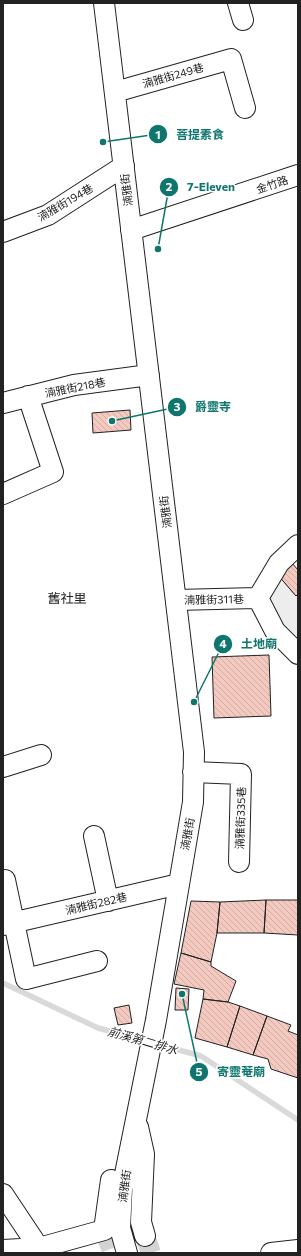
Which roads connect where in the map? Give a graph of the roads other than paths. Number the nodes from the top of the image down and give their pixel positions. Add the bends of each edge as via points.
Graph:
1 (104, 3) edge
2 (115, 92) junction
3 (245, 108) dead end
4 (124, 166) junction
5 (298, 175) edge
6 (131, 230) junction
7 (3, 232) edge
8 (149, 375) junction
9 (28, 396) junction
10 (3, 403) edge
11 (3, 494) edge
12 (298, 545) edge
13 (258, 598) junction
14 (176, 600) junction
15 (298, 654) edge
16 (41, 755) dead end
17 (3, 767) edge
18 (193, 772) junction
19 (94, 836) dead end
20 (239, 862) dead end
21 (5, 880) dead end
22 (179, 884) junction
23 (108, 901) junction
24 (8, 924) edge
25 (97, 961) dead end
26 (136, 1120) junction
27 (3, 1194) edge
28 (145, 1236) tunnel mouth
29 (39, 1248) junction
30 (3, 1250) edge
31 (298, 1250) edge
32 (127, 1253) edge
33 (271, 1253) edge

1 - 2 street, 湳雅街
2 - 3 street, 湳雅街249巷 via 231,59
2 - 4 street, 湳雅街
4 - 6 street, 湳雅街
4 - 7 street, 湳雅街194巷 via 48,215
5 - 6 street, 金竹路
6 - 8 street, 湳雅街
8 - 9 street, 湳雅街218巷 via 74,385
8 - 14 street, 湳雅街
9 - 10 street, 湳雅街218巷
9 - 11 street via 53,472
12 - 13 street, 湳雅街311巷 via 279,563
13 - 14 street, 湳雅街311巷
13 - 15 street via 275,631
14 - 18 street, 湳雅街 via 194,752
16 - 17 street
18 - 20 street, 湳雅街335巷 via 241,774
18 - 22 street, 湳雅街 via 193,802
19 - 23 street
21 - 24 street
22 - 23 street, 湳雅街282巷
22 - 26 street, 湳雅街
23 - 24 street, 湳雅街282巷
24 - 25 street via 26,979
26 - 28 street, 湳雅街 via 144,1154 141,1222
26 - 29 street, 湳雅街 via 112,1168 104,1230
26 - 32 street, 湳雅街 via 122,1189 120,1228
27 - 29 street
29 - 30 street
31 - 33 street

